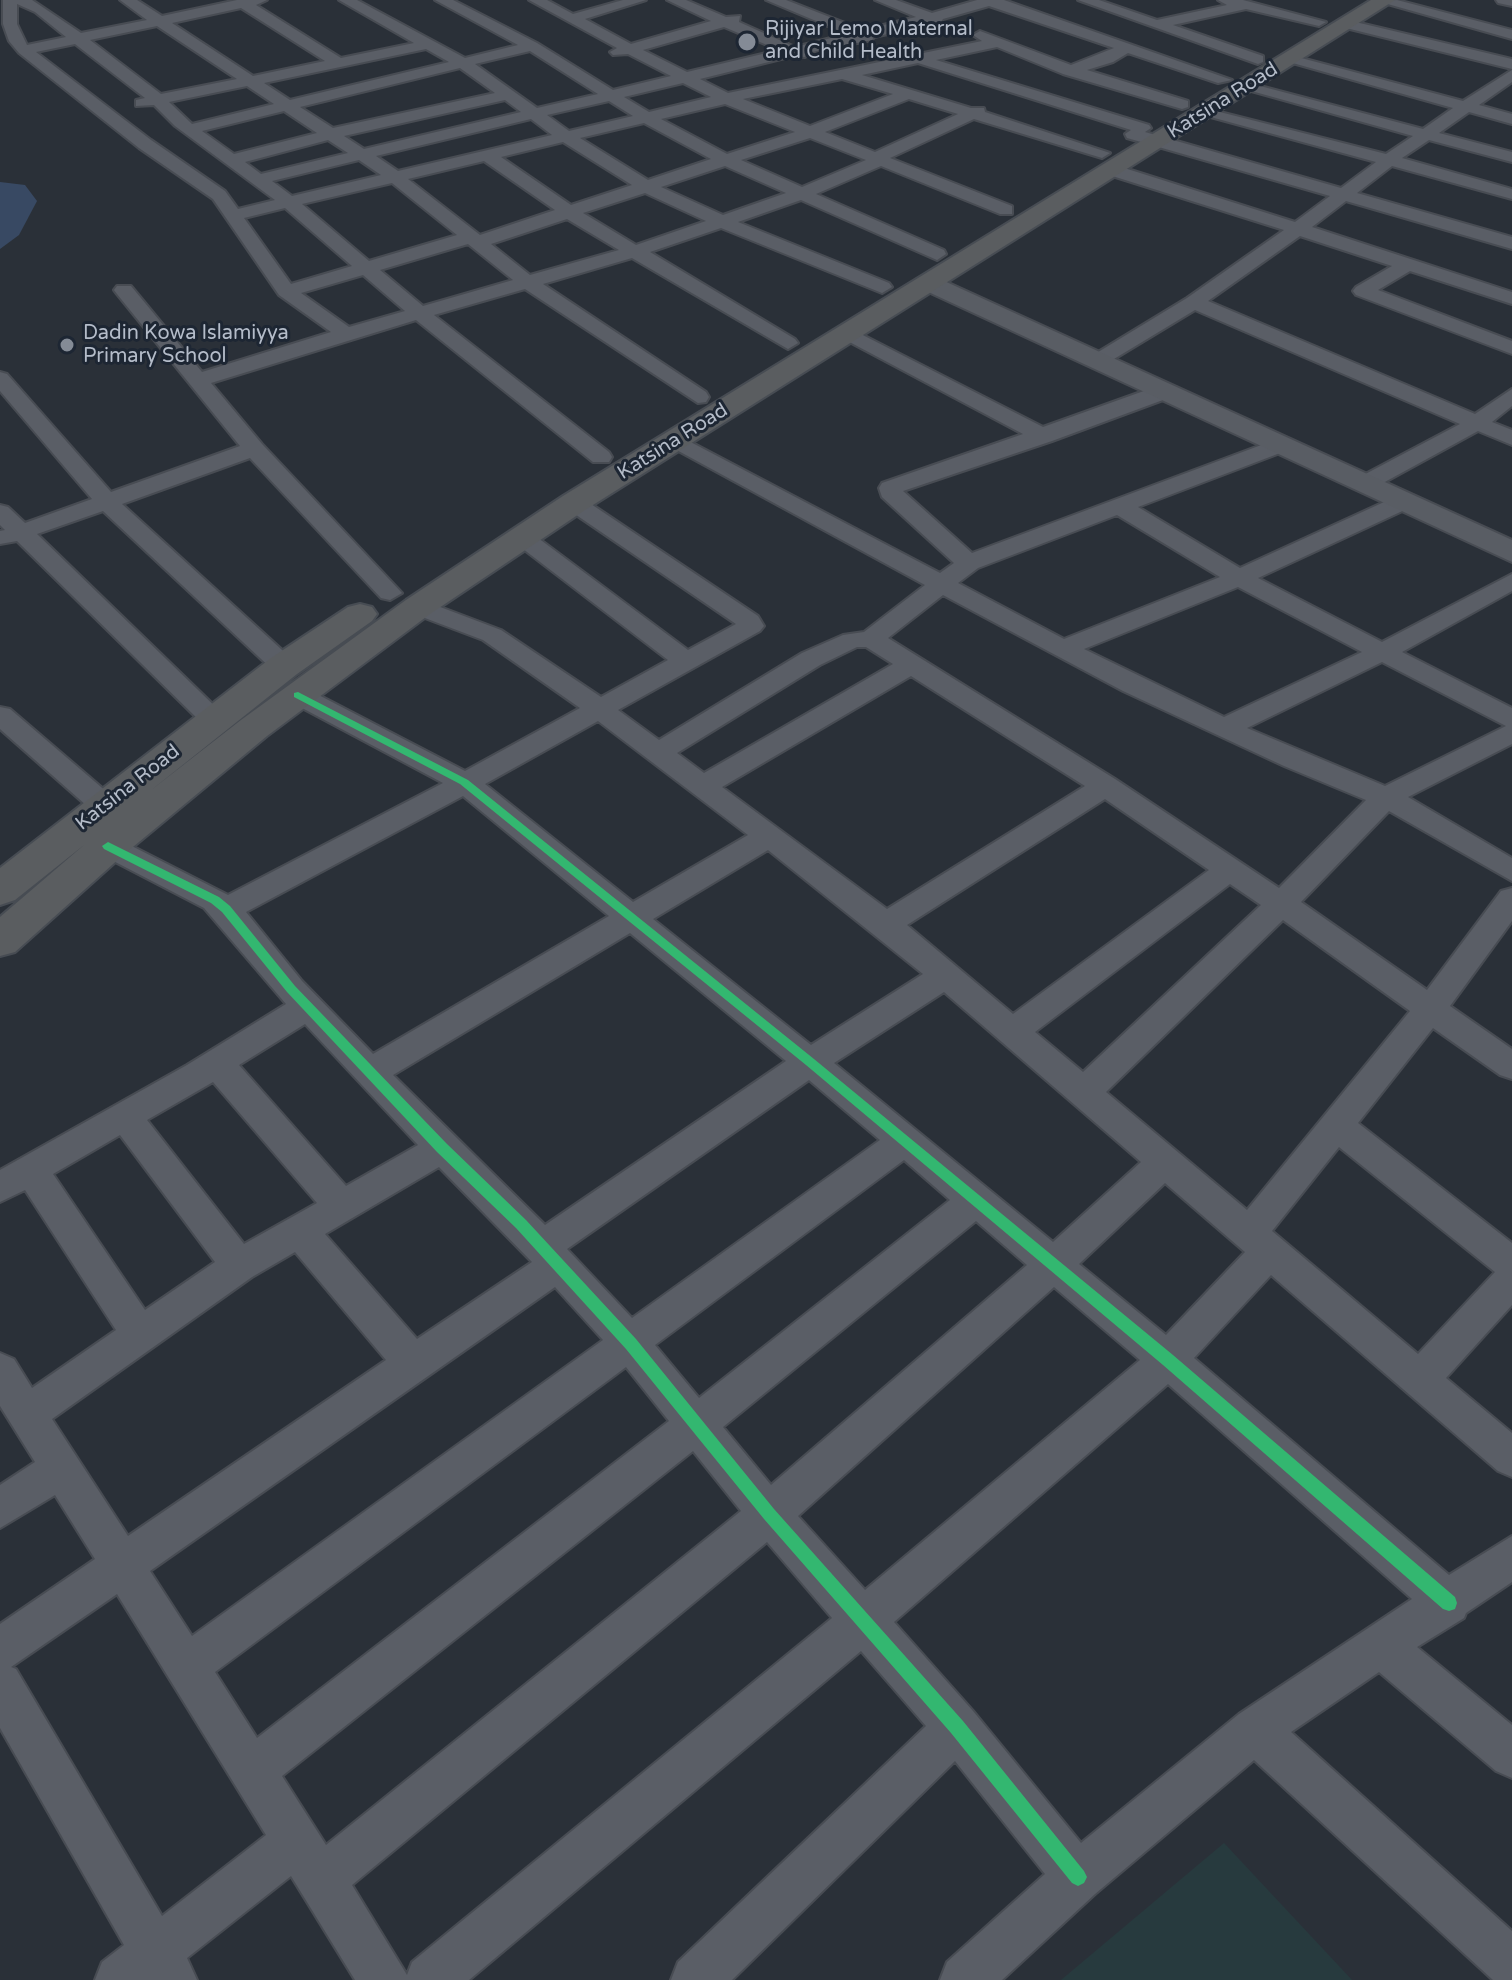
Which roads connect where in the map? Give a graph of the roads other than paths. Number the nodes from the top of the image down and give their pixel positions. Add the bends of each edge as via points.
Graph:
1 (127, 0) edge
2 (260, 0) edge
3 (346, 0) edge
4 (442, 0) edge
5 (639, 0) edge
6 (674, 0) edge
7 (808, 0) edge
8 (882, 0) edge
9 (1085, 0) edge
10 (1131, 0) edge
11 (1225, 0) edge
12 (1385, 0) edge
13 (1503, 0) edge
14 (535, 1) edge
15 (990, 1) edge
16 (1512, 2) edge
17 (10, 3) edge
18 (234, 3) edge
19 (780, 3) edge
20 (1245, 5) junction
21 (497, 8) dead end
22 (1112, 9) junction
23 (470, 12) junction
24 (931, 17) junction
25 (570, 19) junction
26 (729, 21) junction
27 (159, 22) junction
28 (1157, 24) junction
29 (402, 28) junction
30 (1325, 34) edge
31 (863, 35) junction
32 (1512, 35) edge
33 (79, 40) junction
34 (1000, 42) junction
35 (429, 44) junction
36 (13, 45) edge
37 (532, 46) junction
38 (1119, 48) junction
39 (628, 50) junction
40 (792, 51) junction
41 (920, 59) junction
42 (1258, 59) junction
43 (339, 63) junction
44 (463, 63) junction
45 (1512, 64) edge
46 (564, 65) junction
47 (1070, 70) junction
48 (842, 73) junction
49 (1512, 75) edge
50 (683, 77) junction
51 (247, 80) junction
52 (1234, 84) junction
53 (1459, 85) dead end
54 (1024, 91) junction
55 (1488, 92) junction
56 (508, 95) junction
57 (906, 95) junction
58 (612, 96) junction
59 (725, 98) junction
60 (1512, 99) edge
61 (158, 100) junction
62 (289, 106) junction
63 (1465, 107) junction
64 (1193, 109) junction
65 (103, 112) junction
66 (537, 114) junction
67 (969, 115) junction
68 (646, 117) junction
69 (1512, 119) edge
70 (185, 126) junction
71 (810, 132) junction
72 (1425, 133) junction
73 (328, 134) junction
74 (1145, 134) junction
75 (133, 135) junction
76 (565, 136) junction
77 (487, 155) junction
78 (360, 156) junction
79 (1512, 157) edge
80 (724, 159) junction
81 (231, 160) junction
82 (876, 160) junction
83 (1389, 160) junction
84 (1107, 162) junction
85 (394, 176) junction
86 (260, 179) junction
87 (649, 188) junction
88 (1347, 194) junction
89 (1512, 194) edge
90 (798, 195) junction
91 (290, 203) junction
92 (1006, 210) junction
93 (572, 214) junction
94 (234, 215) junction
95 (723, 222) junction
96 (1298, 229) junction
97 (475, 240) junction
98 (1512, 243) edge
99 (633, 252) junction
100 (1407, 265) junction
101 (365, 269) junction
102 (934, 269) junction
103 (527, 282) junction
104 (882, 287) junction
105 (124, 290) dead end
106 (286, 291) junction
107 (1512, 298) edge
108 (1194, 302) junction
109 (419, 313) junction
110 (346, 334) junction
111 (849, 334) junction
112 (788, 343) junction
113 (1512, 348) edge
114 (1097, 361) junction
115 (0, 378) edge
116 (196, 381) junction
117 (1163, 392) junction
118 (1512, 395) edge
119 (698, 397) junction
120 (1477, 423) junction
121 (1044, 436) junction
122 (1512, 438) edge
123 (673, 442) junction
124 (1280, 445) junction
125 (254, 449) junction
126 (601, 457) junction
127 (1364, 484) junction
128 (106, 501) junction
129 (1403, 502) junction
130 (574, 503) junction
131 (1121, 507) junction
132 (0, 512) edge
133 (10, 536) edge
134 (522, 537) junction
135 (1512, 552) edge
136 (969, 563) junction
137 (1239, 578) junction
138 (1512, 581) edge
139 (943, 585) junction
140 (404, 600) junction
141 (871, 639) junction
142 (1064, 648) junction
143 (1383, 652) junction
144 (686, 661) junction
145 (910, 665) junction
146 (291, 680) junction
147 (600, 709) junction
148 (0, 715) edge
149 (1512, 719) edge
150 (215, 720) junction
151 (1224, 728) junction
152 (1512, 733) edge
153 (659, 752) junction
154 (464, 782) junction
155 (704, 785) junction
156 (1105, 786) junction
157 (1386, 797) junction
158 (105, 806) junction
159 (769, 836) junction
160 (108, 846) junction
161 (1230, 869) junction
162 (1512, 871) edge
163 (0, 890) edge
164 (1512, 899) edge
165 (1281, 904) junction
166 (226, 909) junction
167 (630, 917) junction
168 (886, 924) junction
169 (0, 941) edge
170 (947, 974) junction
171 (308, 1006) junction
172 (1429, 1010) junction
173 (1014, 1031) junction
174 (810, 1062) junction
175 (217, 1063) junction
176 (1512, 1066) edge
177 (372, 1071) junction
178 (1085, 1091) junction
179 (125, 1116) junction
180 (1337, 1125) junction
181 (904, 1141) junction
182 (442, 1148) junction
183 (1165, 1161) junction
184 (15, 1178) edge
185 (975, 1201) junction
186 (341, 1205) junction
187 (299, 1230) junction
188 (1258, 1243) junction
189 (550, 1256) junction
190 (1512, 1264) edge
191 (239, 1266) junction
192 (1052, 1266) junction
193 (1512, 1279) edge
194 (140, 1335) junction
195 (631, 1344) junction
196 (1168, 1360) junction
197 (413, 1363) junction
198 (0, 1371) edge
199 (1421, 1378) junction
200 (27, 1414) junction
201 (696, 1424) junction
202 (1512, 1458) edge
203 (62, 1468) junction
204 (0, 1508) edge
205 (769, 1514) junction
206 (1512, 1557) edge
207 (119, 1565) junction
208 (1449, 1603) junction
209 (861, 1622) junction
210 (1382, 1646) junction
211 (0, 1650) edge
212 (187, 1666) junction
213 (0, 1685) edge
214 (957, 1727) junction
215 (1255, 1730) junction
216 (1512, 1755) edge
217 (253, 1770) junction
218 (310, 1860) junction
219 (1078, 1877) junction
220 (1512, 1964) edge
221 (150, 1971) edge
222 (384, 1980) edge
223 (430, 1980) edge
224 (696, 1980) edge
225 (965, 1980) edge

1 - 27 street
2 - 18 street
3 - 29 street
4 - 23 street
5 - 25 street
6 - 26 street
7 - 19 street
8 - 24 street
9 - 22 street
10 - 22 street
11 - 20 street
12 - 30 highway, Katsina Road
12 - 32 street
13 - 16 street
14 - 25 street
15 - 24 street
15 - 38 street
17 - 33 street via 40,9
17 - 36 street
18 - 27 street
18 - 43 street
19 - 26 street
19 - 31 street
20 - 28 street
20 - 30 street
21 - 23 street
22 - 28 street
23 - 29 street
23 - 37 street
24 - 31 street
24 - 34 street
25 - 39 street
26 - 39 street
26 - 40 street
27 - 33 street
27 - 51 street
28 - 38 street
28 - 42 street
29 - 35 street
30 - 42 highway, Katsina Road
30 - 45 street
30 - 52 highway, Katsina Road
30 - 63 street
31 - 40 street
31 - 41 street
33 - 36 street
33 - 61 street
34 - 41 street
34 - 47 street
35 - 43 street
35 - 44 street
36 - 65 street
37 - 44 street
37 - 46 street
38 - 47 street via 1108,59
38 - 52 street
39 - 46 street
39 - 50 street
40 - 48 street
40 - 50 street
41 - 48 street
41 - 54 street
42 - 52 highway, Katsina Road
43 - 51 street
44 - 56 street
44 - 62 street
46 - 58 street
47 - 54 street
47 - 64 street
48 - 57 street
48 - 59 street
49 - 55 street
50 - 58 street
50 - 59 street
51 - 61 street
51 - 62 street
52 - 64 highway, Katsina Road
52 - 72 street
53 - 55 street
54 - 67 street
54 - 74 street
55 - 60 street
55 - 63 street
56 - 66 street
56 - 73 street
57 - 67 street
57 - 71 street
58 - 66 street
58 - 68 street
59 - 68 street
59 - 71 street
61 - 65 street
61 - 70 street
62 - 70 street
62 - 73 street
63 - 69 street
63 - 72 street
64 - 74 highway, Katsina Road
64 - 83 street
65 - 75 street
66 - 76 street
66 - 78 street
67 - 82 street
67 - 84 street
68 - 76 street
68 - 80 street
70 - 75 street
70 - 81 street
71 - 80 street
71 - 82 street
72 - 79 street
72 - 83 street
73 - 78 street
73 - 81 street
74 - 84 highway, Katsina Road
74 - 88 street
75 - 94 street via 219,195
76 - 77 street
76 - 87 street
77 - 85 street
77 - 93 street
78 - 85 street
78 - 86 street
80 - 87 street
80 - 90 street
81 - 86 street
82 - 90 street
82 - 92 street
83 - 88 street
83 - 89 street
84 - 92 highway, Katsina Road
84 - 96 street
84 - 102 highway, Katsina Road
85 - 91 street
85 - 97 street
86 - 91 street
87 - 93 street
87 - 95 street
88 - 96 street
88 - 98 street
90 - 95 street
90 - 102 street
91 - 94 street
91 - 101 street
92 - 102 highway, Katsina Road
93 - 97 street
93 - 99 street
94 - 106 street
95 - 99 street
95 - 104 street
96 - 100 street
96 - 108 street
97 - 101 street
97 - 103 street
99 - 103 street
99 - 112 street
100 - 107 street
100 - 113 street via 1363,291
101 - 106 street
101 - 109 street
102 - 104 highway, Katsina Road
102 - 111 highway, Katsina Road
102 - 114 street
103 - 109 street
103 - 119 street
104 - 112 highway, Katsina Road
105 - 116 street
106 - 110 street
108 - 114 street
108 - 120 street
109 - 110 street
109 - 126 street
110 - 116 street
111 - 121 street
111 - 123 highway, Katsina Road
112 - 119 highway, Katsina Road
114 - 117 street
115 - 128 street
116 - 125 street
117 - 121 street
117 - 124 street
118 - 120 street
119 - 126 highway, Katsina Road
120 - 122 street
120 - 127 street
121 - 136 street via 890,488
123 - 130 highway, Katsina Road
123 - 139 street
124 - 127 street
124 - 131 street
125 - 128 street
125 - 140 street
126 - 140 highway, Katsina Road
127 - 129 street
128 - 133 street
128 - 146 street
129 - 135 street
129 - 137 street
130 - 134 highway, Katsina Road
130 - 144 street via 749,621 745,630
131 - 136 street
131 - 137 street
132 - 133 street
133 - 150 street
134 - 140 highway, Katsina Road
134 - 144 street
136 - 139 street
137 - 142 street
137 - 143 street
138 - 143 street
139 - 141 street
139 - 142 street
140 - 146 highway, Katsina Road
140 - 147 street via 492,635
141 - 145 street
141 - 153 street via 852,640 811,659
142 - 151 street
143 - 149 street
143 - 151 street
144 - 147 street
145 - 155 street
145 - 156 street
146 - 150 highway, Katsina Road
146 - 154 street
146 - 160 highway, Katsina Road
147 - 153 street
147 - 154 street
148 - 158 street
150 - 158 highway, Katsina Road
151 - 157 street
152 - 157 street
153 - 155 street
154 - 166 street
154 - 167 street
155 - 159 street
156 - 161 street
156 - 168 street
157 - 162 street
157 - 165 street
158 - 163 highway, Katsina Road
159 - 167 street
159 - 168 street
160 - 166 street
160 - 169 highway, Katsina Road
161 - 165 street
161 - 173 street
164 - 172 street
165 - 172 street
165 - 178 street
166 - 171 street
167 - 174 street
167 - 177 street
168 - 170 street
170 - 173 street
170 - 174 street
171 - 175 street
171 - 177 street
172 - 176 street
172 - 180 street
173 - 178 street
174 - 181 street
174 - 189 street
175 - 179 street
175 - 186 street
177 - 182 street
178 - 183 street
179 - 184 street
179 - 191 street
180 - 188 street
180 - 190 street
181 - 185 street
181 - 195 street
182 - 186 street
182 - 189 street
183 - 188 street
183 - 192 street
184 - 194 street
185 - 192 street
185 - 201 street
186 - 187 street
187 - 191 street
187 - 197 street
188 - 196 street
188 - 199 street
189 - 195 street
189 - 197 street
191 - 194 street
192 - 196 street
192 - 205 street
193 - 199 street
194 - 200 street
195 - 201 street
195 - 212 street
196 - 208 street
196 - 209 street
197 - 207 street
198 - 200 street
199 - 202 street
200 - 203 street
201 - 205 street
201 - 217 street
203 - 204 street
203 - 207 street
205 - 209 street
205 - 218 street
206 - 208 street
207 - 211 street
207 - 212 street
208 - 210 street
209 - 214 street
209 - 223 street
210 - 215 street
210 - 216 street
212 - 217 street
213 - 221 street
214 - 219 street
214 - 224 street
215 - 219 street
215 - 220 street
217 - 218 street
218 - 221 street
218 - 222 street
219 - 225 street

